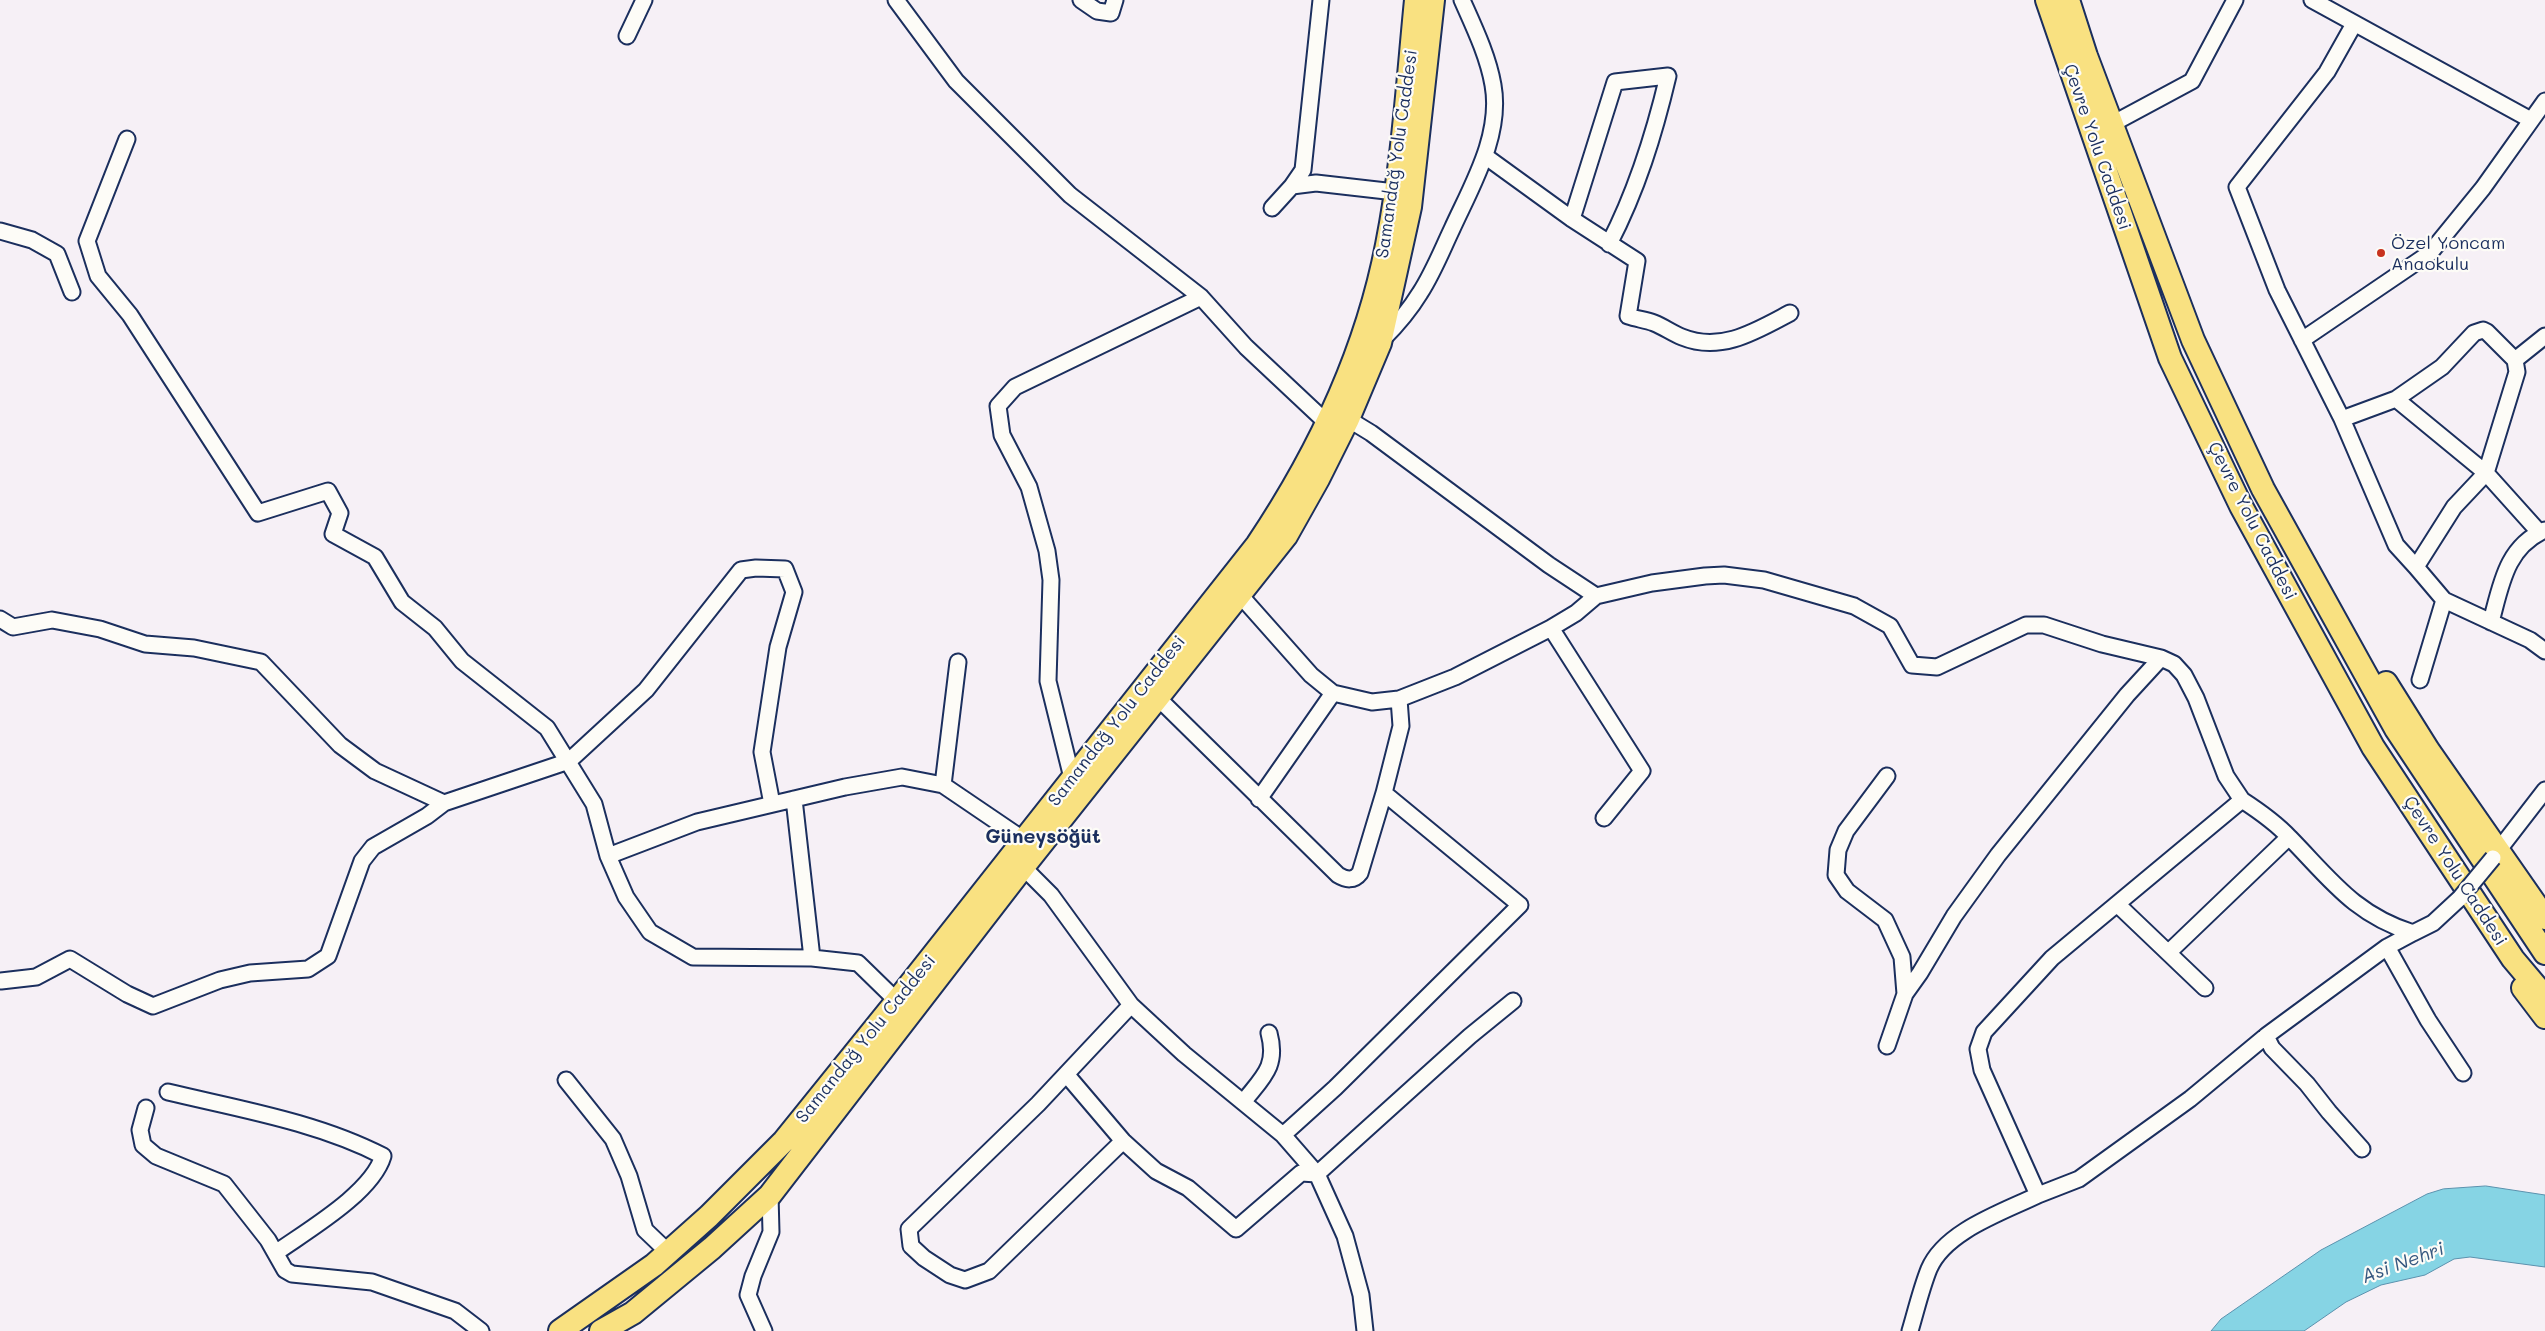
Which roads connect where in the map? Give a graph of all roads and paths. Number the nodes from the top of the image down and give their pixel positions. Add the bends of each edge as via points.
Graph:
1 (644, 0) edge
2 (896, 0) edge
3 (1081, 0) edge
4 (1115, 0) edge
5 (1321, 0) edge
6 (1416, 0) edge
7 (1432, 0) edge
8 (1462, 0) edge
9 (2047, 0) edge
10 (2068, 0) edge
11 (2235, 0) edge
12 (2312, 0) edge
13 (2354, 24) junction
14 (627, 36) dead end
15 (2545, 101) edge
16 (2531, 120) junction
17 (2112, 124) junction
18 (127, 139) dead end
19 (1485, 156) junction
20 (1292, 186) junction
21 (1395, 192) junction
22 (1272, 208) dead end
23 (1572, 219) junction
24 (0, 231) edge
25 (1609, 244) junction
26 (72, 292) dead end
27 (1201, 297) junction
28 (1790, 313) dead end
29 (2545, 336) edge
30 (2302, 340) junction
31 (1380, 343) junction
32 (2515, 360) junction
33 (2396, 399) junction
34 (2342, 420) junction
35 (1337, 421) junction
36 (2486, 473) junction
37 (2542, 531) edge
38 (2266, 551) junction
39 (2416, 567) junction
40 (2318, 589) junction
41 (1240, 594) junction
42 (1596, 596) junction
43 (2444, 600) junction
44 (0, 619) edge
45 (2491, 622) junction
46 (1551, 628) junction
47 (2545, 652) edge
48 (2161, 658) junction
49 (958, 662) dead end
50 (2420, 680) dead end
51 (1333, 693) junction
52 (1158, 699) junction
53 (1399, 699) junction
54 (569, 761) junction
55 (1887, 776) dead end
56 (1072, 778) junction
57 (943, 786) junction
58 (2545, 790) edge
59 (1384, 793) junction
60 (794, 799) junction
61 (1259, 799) junction
62 (2242, 800) junction
63 (444, 803) junction
64 (772, 804) junction
65 (1604, 818) dead end
66 (2289, 837) junction
67 (1024, 840) junction
68 (2495, 854) junction
69 (608, 856) junction
70 (1023, 867) junction
71 (2458, 900) junction
72 (2117, 904) junction
73 (2545, 918) edge
74 (2413, 933) junction
75 (2387, 948) junction
76 (2169, 952) junction
77 (2545, 953) edge
78 (812, 958) junction
79 (1, 980) edge
80 (2206, 988) dead end
81 (1904, 994) junction
82 (2545, 998) edge
83 (1513, 1000) dead end
84 (897, 1002) junction
85 (1131, 1005) junction
86 (2545, 1017) edge
87 (1269, 1033) dead end
88 (2266, 1036) junction
89 (1887, 1046) dead end
90 (2463, 1073) dead end
91 (1066, 1074) junction
92 (566, 1080) dead end
93 (168, 1092) dead end
94 (1244, 1101) junction
95 (146, 1108) dead end
96 (1283, 1135) junction
97 (1123, 1141) junction
98 (2362, 1149) dead end
99 (1317, 1174) junction
100 (770, 1194) junction
101 (2038, 1196) junction
102 (277, 1252) junction
103 (668, 1252) junction
104 (482, 1331) edge
105 (560, 1331) edge
106 (601, 1331) edge
107 (764, 1331) edge
108 (1365, 1331) edge
109 (1910, 1331) edge

1 - 14 street
2 - 27 street via 956,81 1070,195
3 - 4 street via 1104,14 1110,14
5 - 20 street via 1303,170
6 - 21 highway, Samandağ Yolu Caddesi
7 - 31 highway, Samandağ Yolu Caddesi via 1410,207
8 - 19 street via 1479,37 1494,86 1494,118
9 - 38 highway, Çevre Yolu Caddesi via 2170,358
10 - 17 highway, Çevre Yolu Caddesi
11 - 17 street via 2192,81
12 - 13 street
13 - 16 street
13 - 30 street via 2327,72 2237,187 2277,290
15 - 16 street
16 - 30 street via 2483,188 2430,253
17 - 40 highway, Çevre Yolu Caddesi via 2193,340 2263,489
18 - 54 street via 86,241 98,276 130,315 258,513 328,491 340,513 333,534 375,557 402,602 435,628 462,661 547,728
19 - 23 street
19 - 31 street via 1421,292 1402,320
20 - 21 street via 1316,183
20 - 22 street
21 - 35 highway, Samandağ Yolu Caddesi via 1374,300 1345,385
23 - 25 street
23 - 25 street via 1615,82 1668,76 1651,146 1626,211
24 - 26 street via 32,240 57,254
25 - 28 street via 1637,261 1628,316 1655,324 1683,338 1723,342 1747,336
27 - 35 street via 1246,347
27 - 56 street via 1014,387 998,406 1002,435 1029,487 1047,551 1051,580 1048,681
29 - 32 street
30 - 34 street
31 - 35 highway, Samandağ Yolu Caddesi
32 - 33 street via 2483,330 2474,333 2442,367
32 - 36 street via 2517,372
33 - 34 street
33 - 36 street
34 - 39 street via 2396,545
35 - 41 highway, Samandağ Yolu Caddesi via 1318,479 1286,536
35 - 42 street via 1371,433
35 - 56 highway, Samandağ Yolu Caddesi via 1257,545
36 - 37 street
36 - 39 street via 2454,507
37 - 45 street via 2518,550 2505,568
38 - 71 highway via 2322,682 2385,793
38 - 82 highway, Çevre Yolu Caddesi via 2373,747 2508,951
39 - 43 street
40 - 68 highway via 2369,655
40 - 77 highway, Çevre Yolu Caddesi via 2396,729
41 - 51 street via 1311,675
41 - 52 highway, Samandağ Yolu Caddesi
42 - 46 street
42 - 48 street via 1652,583 1724,575 1764,580 1854,606 1890,626 1912,664 1937,666 2026,625 2044,625 2102,644
43 - 45 street
43 - 50 street
44 - 63 street via 13,627 52,620 100,629 145,644 194,648 261,662 340,745 375,771
45 - 47 street via 2530,640
46 - 53 street via 1455,677
46 - 65 street via 1642,771
48 - 62 street via 2174,664 2184,675 2226,776
48 - 81 street via 2127,695 1998,855
49 - 57 street
51 - 53 street via 1372,702
51 - 61 street
52 - 61 street
52 - 70 highway, Samandağ Yolu Caddesi
53 - 59 street via 1401,726
54 - 63 street
54 - 64 street via 646,690 741,570 785,569 794,592 778,647 762,752
54 - 69 street via 594,804
55 - 81 street via 1846,831 1838,850 1836,875 1847,891 1885,920 1902,957
56 - 67 highway, Samandağ Yolu Caddesi
57 - 60 street via 902,777 845,786
57 - 67 street
58 - 68 street
59 - 61 street via 1360,873 1346,880 1338,876
59 - 96 street via 1520,904 1335,1088
60 - 64 street
60 - 78 street
62 - 66 street
62 - 72 street
63 - 79 street via 372,847 362,861 328,956 308,969 250,973 220,980 153,1006 127,994 70,958 36,977
64 - 69 street via 697,822
66 - 74 street via 2344,896 2390,926
66 - 76 street
67 - 84 highway, Samandağ Yolu Caddesi
68 - 71 street, bridge
68 - 73 highway
69 - 78 street via 626,897 650,932 693,957
70 - 85 street via 1050,895
70 - 100 highway, Samandağ Yolu Caddesi
71 - 74 street via 2433,923
71 - 86 highway
72 - 76 street
72 - 101 street via 2052,958 1984,1032 1978,1049 1982,1070
74 - 75 street
75 - 88 street
75 - 90 street
76 - 80 street
78 - 84 street via 858,963
81 - 89 street
83 - 99 street
84 - 103 highway, Samandağ Yolu Caddesi via 784,1141
85 - 91 street
85 - 94 street via 1184,1054
87 - 94 street via 1273,1048 1270,1067
88 - 98 street via 2272,1048 2308,1084 2328,1112
88 - 101 street via 2190,1100 2079,1179
91 - 97 street
91 - 97 street via 909,1229 911,1246 950,1275 965,1280 989,1271
92 - 103 street via 613,1139 630,1176 645,1230
93 - 102 street via 313,1129 382,1156 380,1166 337,1211
94 - 96 street
95 - 102 street via 140,1130 144,1145 156,1156 224,1184
96 - 99 street
97 - 99 street via 1156,1171 1188,1188 1236,1229 1301,1172
99 - 108 street via 1345,1236 1361,1295
100 - 106 highway, Samandağ Yolu Caddesi via 633,1314
100 - 107 street via 771,1232 748,1295
101 - 109 street via 1959,1234 1942,1248 1930,1268
102 - 104 street via 285,1270 292,1274 372,1282 455,1311
103 - 105 highway, Samandağ Yolu Caddesi

